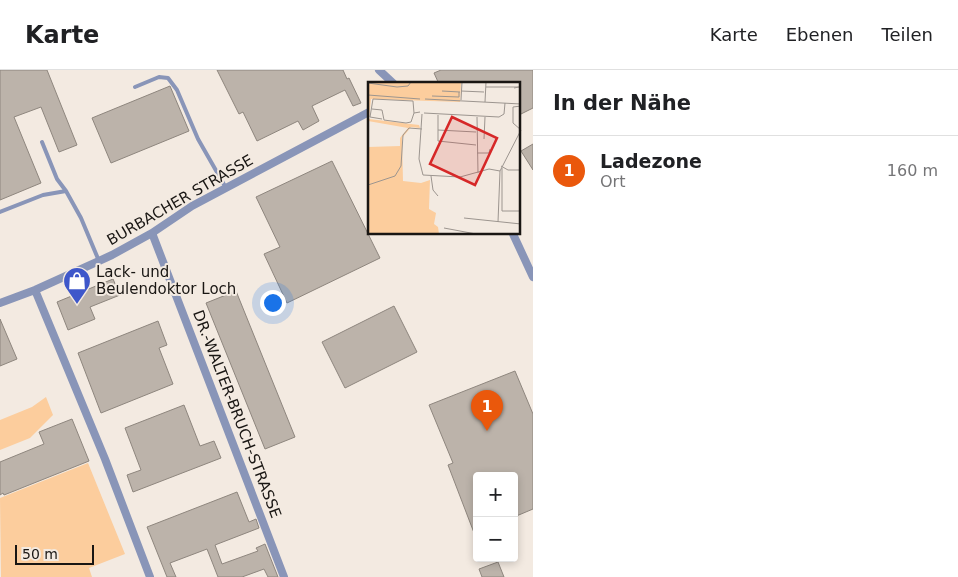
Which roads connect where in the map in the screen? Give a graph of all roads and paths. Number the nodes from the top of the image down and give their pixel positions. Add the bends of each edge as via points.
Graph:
1 (379, 70) edge
2 (392, 82) edge
3 (135, 87) dead end
4 (368, 113) edge
5 (42, 142) dead end
6 (226, 188) junction
7 (66, 191) junction
8 (0, 212) edge
9 (152, 233) junction
10 (512, 235) edge
11 (99, 261) junction
12 (533, 277) edge
13 (36, 290) junction
14 (0, 303) edge
15 (150, 577) edge
16 (284, 577) edge

1 - 2 street
3 - 6 lane via 159,77 168,78
4 - 6 street, BURBACHER STRASSE
5 - 7 lane via 56,179
6 - 9 street, BURBACHER STRASSE
7 - 8 lane via 43,195
7 - 11 lane
9 - 11 street, BURBACHER STRASSE
9 - 16 street, DR.-WALTER-BRUCH-STRASSE
10 - 12 street
11 - 13 street, BURBACHER STRASSE
13 - 14 street, BURBACHER STRASSE
13 - 15 street via 106,459

